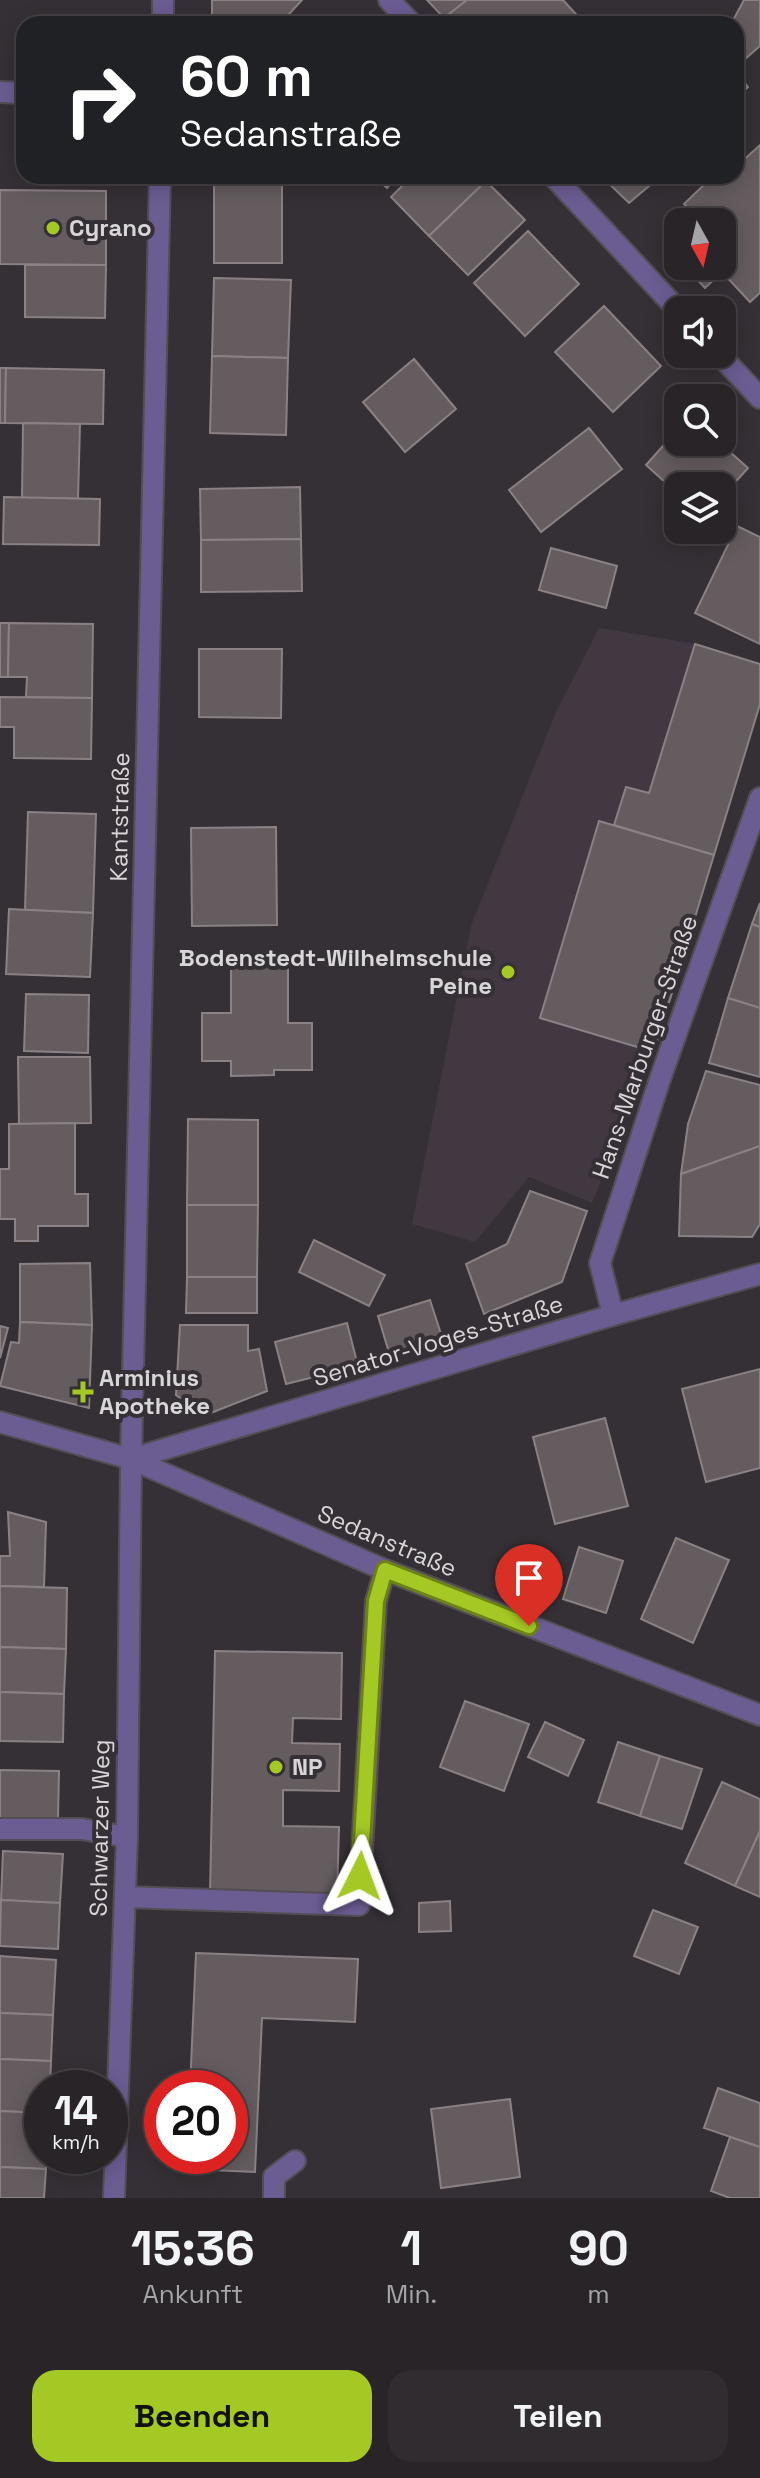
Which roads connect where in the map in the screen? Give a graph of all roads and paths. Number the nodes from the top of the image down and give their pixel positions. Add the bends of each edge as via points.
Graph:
1 (389, 0) edge
2 (404, 16) edge
3 (160, 184) edge
4 (560, 184) edge
5 (665, 296) edge
6 (732, 368) edge
7 (760, 398) edge
8 (760, 798) edge
9 (760, 1274) edge
10 (613, 1315) junction
11 (0, 1422) edge
12 (131, 1459) junction
13 (385, 1570) junction
14 (760, 1715) edge
15 (0, 1829) edge
16 (127, 1837) junction
17 (125, 1897) junction
18 (295, 2161) dead end
19 (114, 2198) edge
20 (274, 2198) edge

1 - 2 street
3 - 12 street, Kantstraße
4 - 5 street
6 - 7 street
8 - 10 street, Hans-Marburger-Straße via 600,1263
9 - 10 street, Senator-Voges-Straße
10 - 12 street, Senator-Voges-Straße
11 - 12 street, Sedanstraße
12 - 13 street, Sedanstraße
12 - 16 street, Schwarzer Weg
13 - 14 street, Sedanstraße
13 - 17 street via 376,1601 359,1905
15 - 16 street via 82,1829
16 - 17 street, Schwarzer Weg
17 - 19 street, Schwarzer Weg
18 - 20 street via 274,2177

